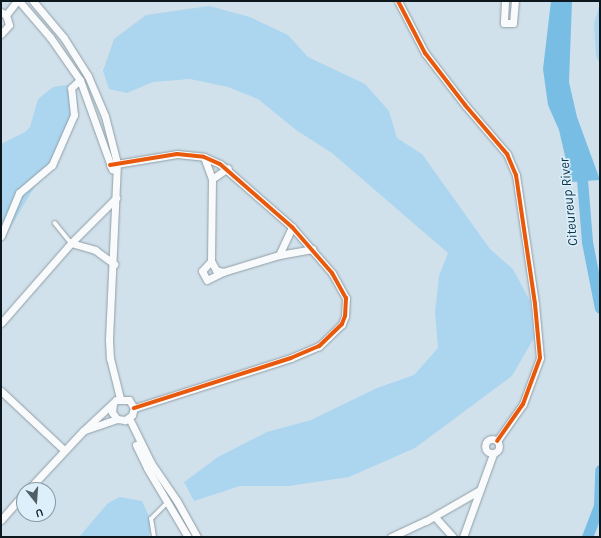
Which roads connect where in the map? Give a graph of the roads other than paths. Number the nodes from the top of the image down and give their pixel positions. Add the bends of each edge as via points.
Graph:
1 (18, 1) edge
2 (33, 1) edge
3 (398, 1) edge
4 (505, 1) edge
5 (515, 1) edge
6 (4, 13) edge
7 (1, 34) edge
8 (80, 80) junction
9 (204, 157) junction
10 (117, 162) junction
11 (110, 165) junction
12 (228, 168) junction
13 (115, 174) junction
14 (212, 179) junction
15 (116, 198) junction
16 (55, 223) dead end
17 (292, 227) junction
18 (1, 236) edge
19 (71, 243) junction
20 (312, 249) junction
21 (279, 255) junction
22 (211, 261) junction
23 (114, 264) junction
24 (223, 272) junction
25 (1, 323) edge
26 (1, 391) edge
27 (120, 398) junction
28 (113, 404) junction
29 (134, 408) junction
30 (117, 419) junction
31 (127, 419) junction
32 (83, 431) junction
33 (497, 441) junction
34 (64, 450) junction
35 (493, 454) junction
36 (35, 482) edge
37 (480, 490) junction
38 (169, 502) junction
39 (16, 503) edge
40 (435, 517) junction
41 (1, 520) edge
42 (154, 537) edge
43 (188, 537) edge
44 (197, 537) edge
45 (391, 537) edge
46 (453, 537) edge
47 (463, 537) edge

1 - 6 street
1 - 8 street via 50,37
2 - 10 street via 64,38 88,76 105,116
3 - 33 street via 425,52 460,100 507,154 516,175 535,304 540,358 523,404
4 - 5 street via 504,23 513,23
6 - 7 street via 9,25
8 - 11 street
8 - 18 street via 71,88 74,115 52,165 20,193
9 - 10 street via 189,154 158,155
9 - 12 street
9 - 14 street
10 - 11 street
10 - 13 street
11 - 13 street
12 - 14 street
12 - 17 street
13 - 15 street
14 - 22 street
15 - 19 street
15 - 23 street
16 - 19 lane
17 - 20 street
17 - 21 street
19 - 23 street via 95,250
19 - 25 street
20 - 21 street
20 - 29 street via 332,273 346,298 345,316 329,339 291,358
21 - 24 street
22 - 24 street via 216,270
22 - 24 street via 202,271 207,280
23 - 27 street via 109,340 110,358
26 - 34 street
27 - 28 street
27 - 29 street via 129,400
28 - 30 street via 112,412
28 - 32 street
29 - 31 street
30 - 31 street
30 - 32 street
31 - 38 street via 147,468
31 - 44 street
32 - 34 street
33 - 35 street via 498,450
33 - 35 street via 489,439 485,443 486,450
34 - 36 street
35 - 37 street
37 - 40 street
37 - 47 street
38 - 42 lane via 151,519
38 - 43 street
39 - 41 street
40 - 45 street
40 - 46 street

